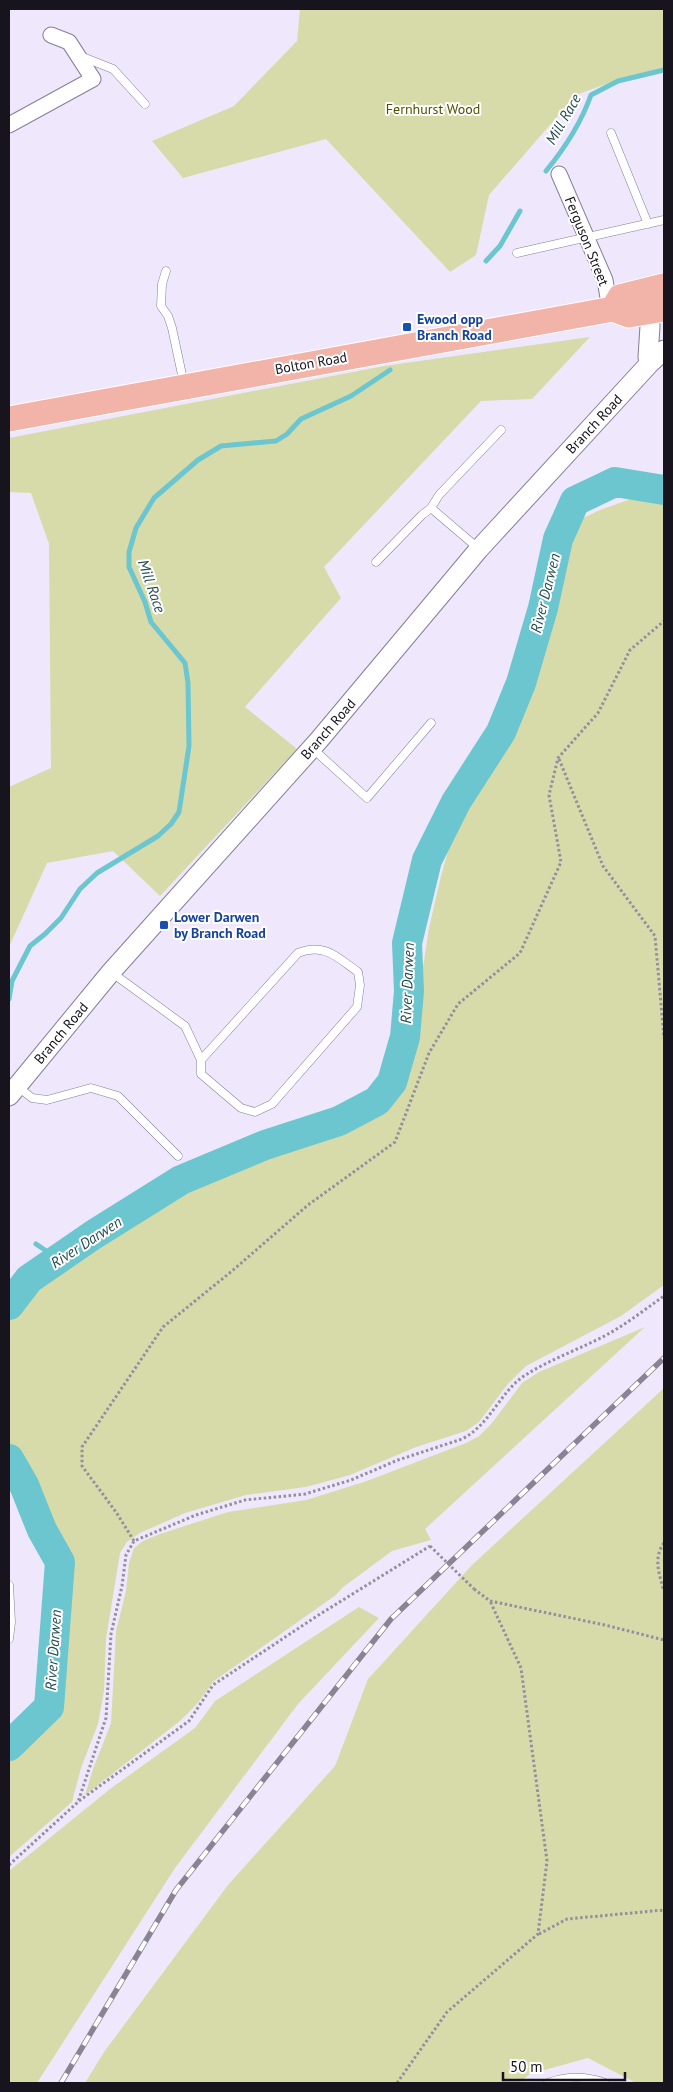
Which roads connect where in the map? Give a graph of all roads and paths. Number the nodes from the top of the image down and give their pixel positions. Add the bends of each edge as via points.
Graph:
1 (50, 35) dead end
2 (77, 55) junction
3 (145, 104) dead end
4 (9, 125) edge
5 (611, 132) dead end
6 (559, 174) dead end
7 (664, 220) edge
8 (648, 224) junction
9 (587, 237) junction
10 (517, 253) dead end
11 (166, 271) dead end
12 (656, 299) edge
13 (611, 309) junction
14 (664, 350) edge
15 (650, 363) junction
16 (184, 386) junction
17 (9, 419) edge
18 (501, 430) dead end
19 (431, 508) junction
20 (479, 549) junction
21 (376, 562) dead end
22 (664, 621) edge
23 (431, 723) dead end
24 (312, 748) junction
25 (558, 758) junction
26 (111, 972) junction
27 (664, 1038) edge
28 (201, 1060) junction
29 (13, 1091) edge
30 (178, 1156) dead end
31 (664, 1296) edge
32 (134, 1541) junction
33 (664, 1543) edge
34 (9, 1585) edge
35 (664, 1591) edge
36 (490, 1602) junction
37 (9, 1638) edge
38 (664, 1640) edge
39 (78, 1802) junction
40 (9, 1865) edge
41 (664, 1910) edge
42 (538, 1934) junction
43 (397, 2083) edge
44 (548, 2083) edge
45 (604, 2083) edge

1 - 2 street via 69,42
2 - 3 lane via 113,69
2 - 4 street via 93,79
5 - 8 lane
6 - 9 street, Ferguson Street
7 - 8 lane
8 - 9 lane
9 - 10 lane
9 - 13 street, Ferguson Street via 605,280
11 - 16 lane via 160,306 172,328
12 - 13 highway, Bolton Road via 629,315
12 - 15 street via 648,357
13 - 16 highway, Bolton Road
14 - 15 street, Branch Road
15 - 20 street, Branch Road
16 - 17 highway, Bolton Road
18 - 19 lane via 439,495
19 - 20 lane
19 - 21 lane
20 - 24 street, Branch Road
22 - 25 path via 630,650 598,713
23 - 24 lane via 367,798
24 - 26 street, Branch Road
25 - 27 path via 603,866 655,936
25 - 32 path via 549,795 561,862 520,952 458,1004 429,1053 395,1142 308,1205 163,1327 82,1447 82,1466
26 - 28 lane via 185,1026
26 - 29 street, Branch Road
28 - 28 lane via 201,1074 241,1108 256,1112 272,1104 357,1007 358,972 331,953 309,948 298,953
29 - 30 lane via 47,1100 92,1088 118,1096
31 - 32 path via 611,1332 523,1377 481,1426 462,1439 305,1494 237,1502
32 - 39 path via 126,1555 111,1634 106,1718
33 - 35 path via 658,1551 658,1571
34 - 37 lane via 12,1622
36 - 38 path
36 - 39 path, bridge via 430,1546 213,1685 190,1720
36 - 42 path via 521,1668 546,1861
39 - 40 path
41 - 42 path via 567,1919
42 - 43 path via 447,2012
44 - 45 lane via 581,2077

